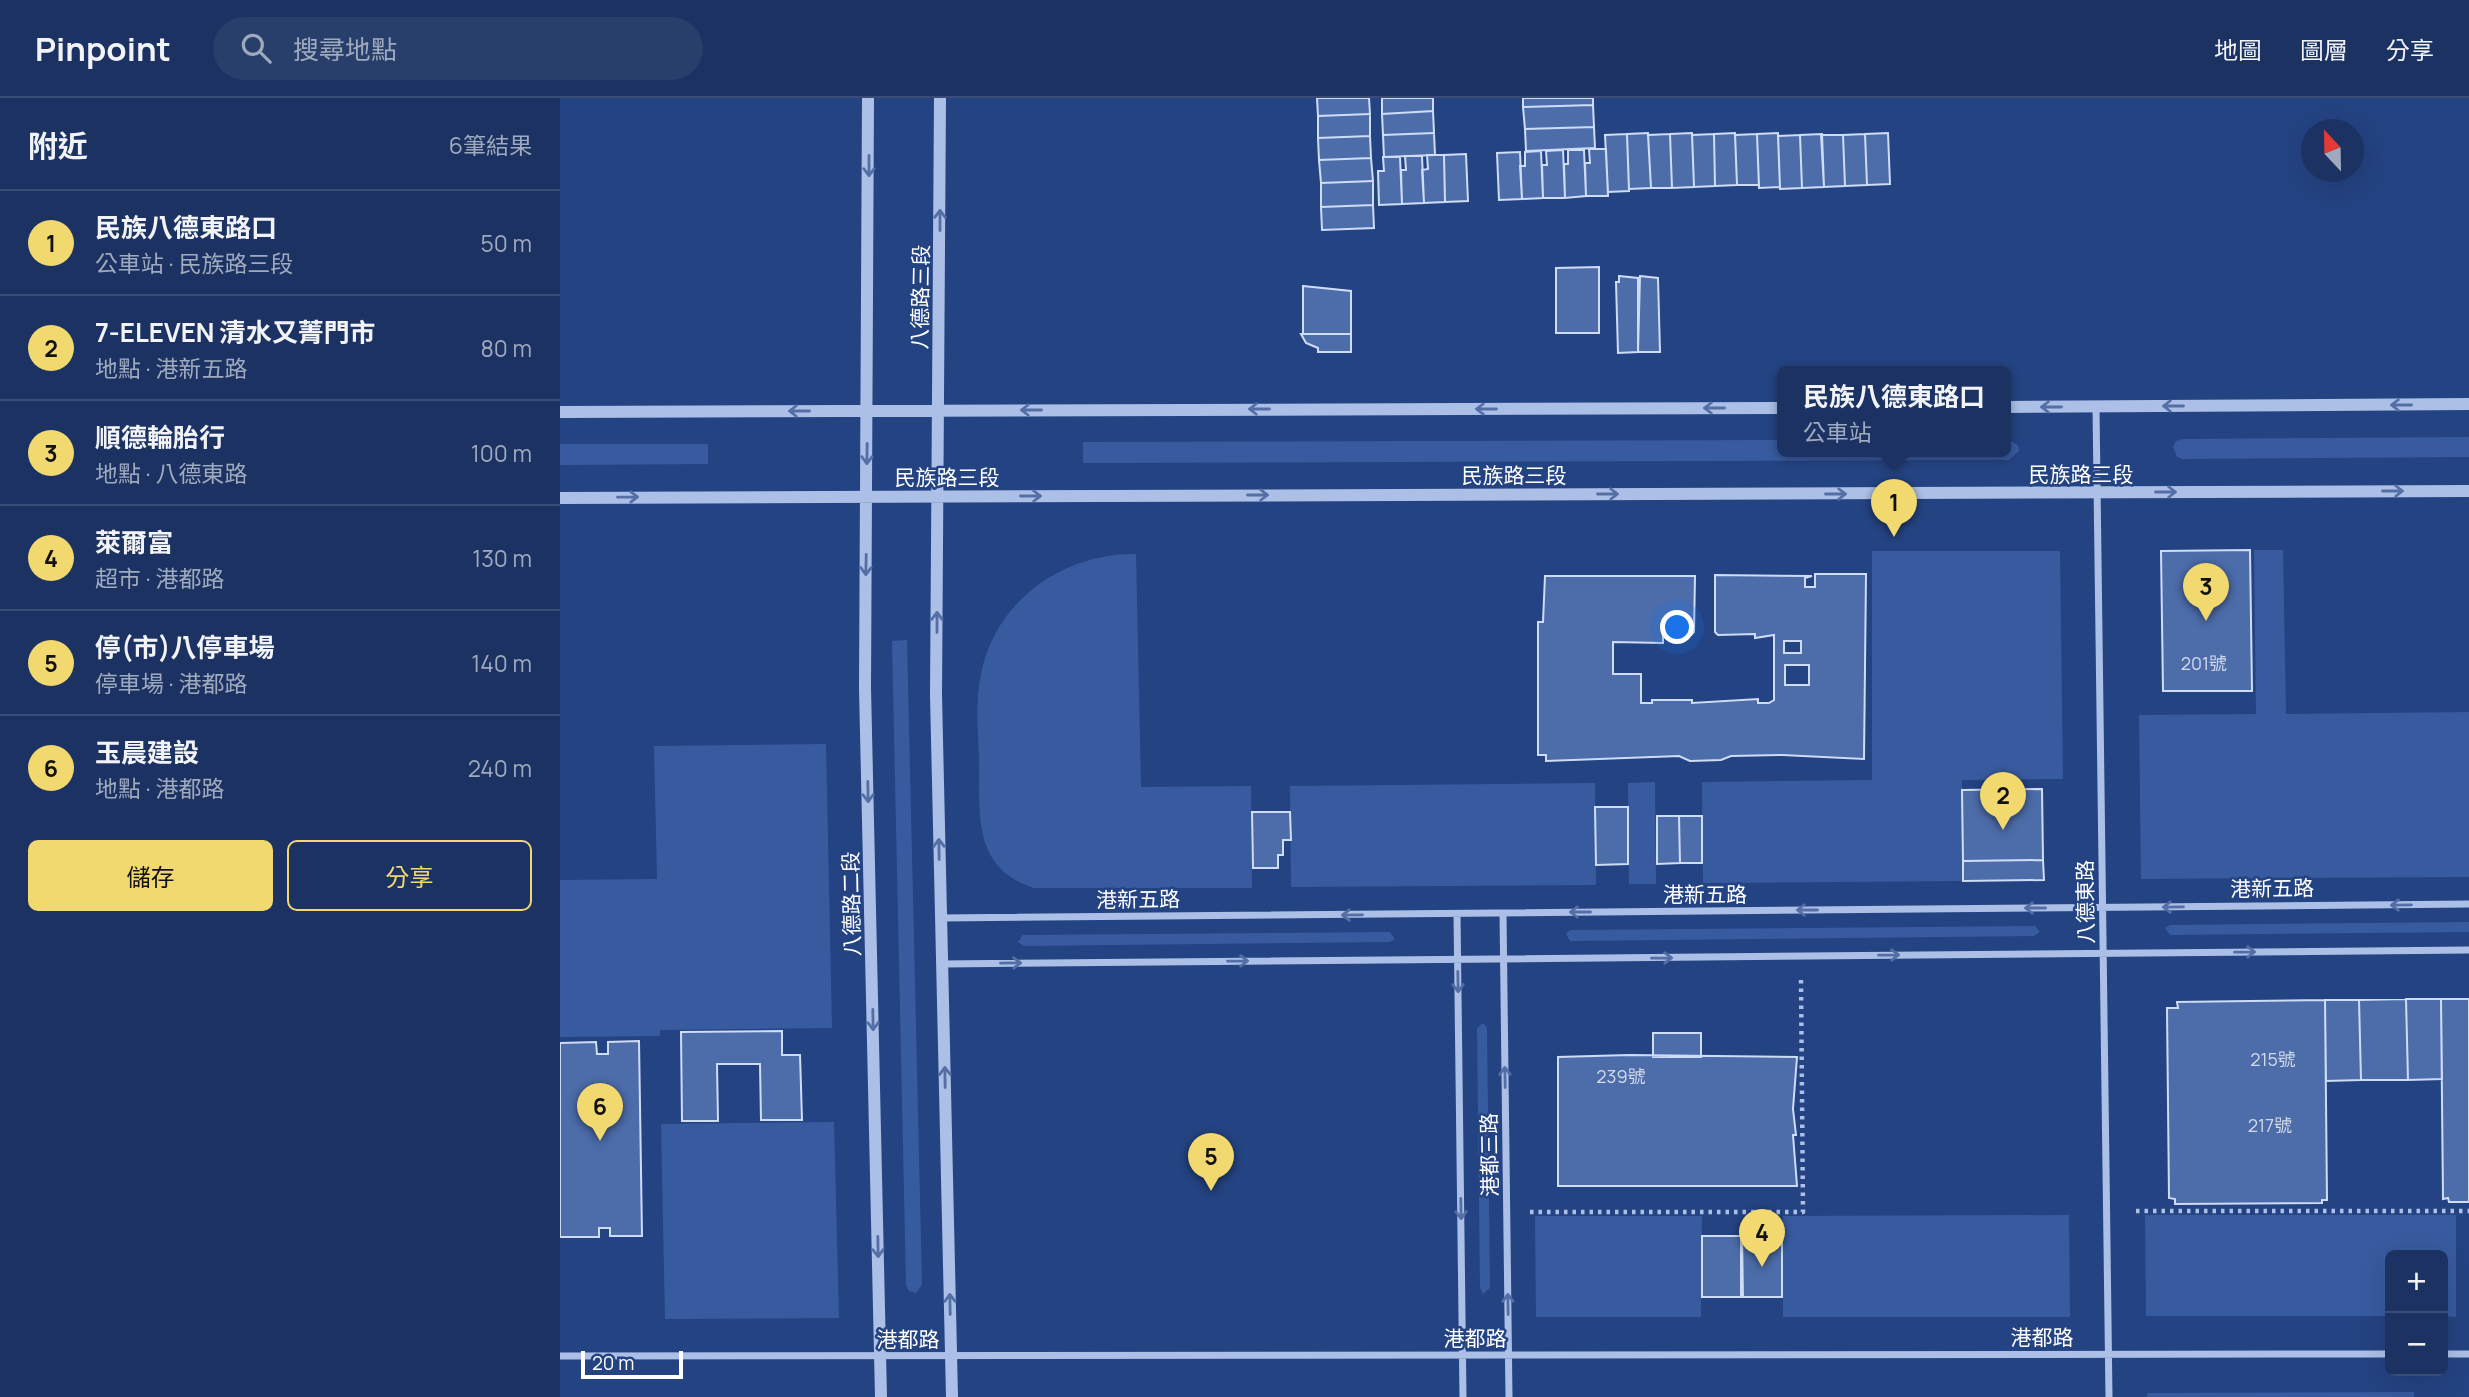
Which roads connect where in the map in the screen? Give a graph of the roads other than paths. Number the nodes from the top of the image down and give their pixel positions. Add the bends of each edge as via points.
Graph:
1 (868, 98) edge
2 (940, 98) edge
3 (2469, 404) edge
4 (2011, 407) edge
5 (2096, 407) junction
6 (1777, 408) edge
7 (868, 411) junction
8 (939, 411) junction
9 (560, 412) edge
10 (2469, 491) edge
11 (2098, 492) junction
12 (867, 496) junction
13 (938, 496) junction
14 (560, 498) edge
15 (2469, 904) edge
16 (2103, 907) junction
17 (1503, 913) junction
18 (1457, 914) junction
19 (941, 918) junction
20 (2469, 950) edge
21 (2103, 953) junction
22 (1458, 959) junction
23 (1503, 959) junction
24 (942, 964) junction
25 (2108, 1354) junction
26 (2385, 1354) edge
27 (2448, 1354) edge
28 (2469, 1354) edge
29 (1509, 1355) junction
30 (560, 1356) edge
31 (880, 1356) junction
32 (951, 1356) junction
33 (1463, 1356) junction
34 (881, 1397) edge
35 (952, 1397) edge
36 (1463, 1397) edge
37 (1509, 1397) edge
38 (2109, 1397) edge

1 -> 7 street
8 -> 2 street, 八德路三段
3 -> 5 street
5 -> 4 street
5 - 11 street, 八德東路
6 -> 8 street
7 - 8 street
7 -> 9 street
7 -> 12 street, 八德路二段
8 - 13 street, 八德路三段
11 -> 10 street, 民族路三段
13 -> 11 street, 民族路三段
11 - 16 street, 八德東路
12 - 13 street, 民族路三段
14 -> 12 street, 民族路三段
12 -> 31 street, 八德路二段 via 865,688
19 -> 13 street
15 -> 16 street, 港新五路
16 -> 17 street, 港新五路
16 - 21 street, 八德東路
17 - 18 street, 港新五路
17 - 23 street, 港都三路
18 -> 19 street, 港新五路
18 - 22 street, 港都三路
19 - 24 street
21 -> 20 street
23 -> 21 street
21 - 25 street, 八德東路
22 - 23 street
24 -> 22 street
22 -> 33 street, 港都三路
29 -> 23 street, 港都三路
32 -> 24 street
25 - 26 street, 港都路
25 - 29 street, 港都路
25 - 38 street, 八德東路
27 - 28 street
29 - 33 street, 港都路
29 - 37 street, 港都三路
30 - 31 street, 港都路
31 - 32 street, 港都路
31 - 34 street, 八德路二段
32 - 33 street, 港都路
32 - 35 street
33 - 36 street, 港都三路

